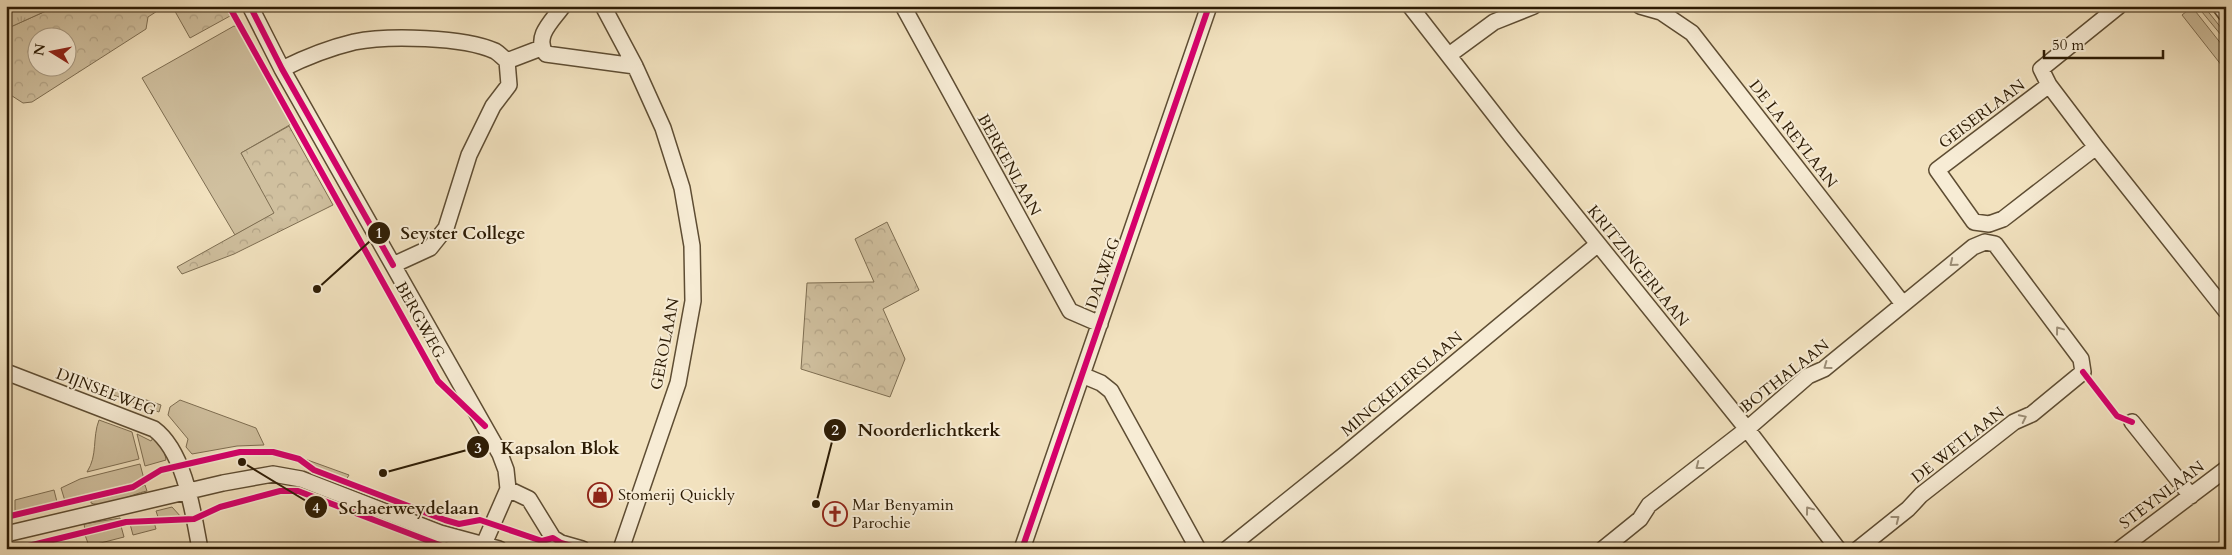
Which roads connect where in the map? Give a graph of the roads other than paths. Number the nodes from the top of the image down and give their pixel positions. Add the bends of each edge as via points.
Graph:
1 (250, 6) edge
2 (563, 6) edge
3 (603, 6) edge
4 (903, 6) edge
5 (1209, 6) edge
6 (1410, 6) edge
7 (1534, 6) edge
8 (1640, 6) edge
9 (2119, 6) edge
10 (2220, 6) edge
11 (2103, 11) edge
12 (2226, 14) edge
13 (541, 48) junction
14 (1448, 55) junction
15 (507, 62) junction
16 (634, 66) junction
17 (282, 69) junction
18 (2050, 85) junction
19 (2096, 146) junction
20 (1598, 244) junction
21 (393, 265) junction
22 (1903, 304) junction
23 (2226, 311) edge
24 (1100, 324) junction
25 (6, 372) edge
26 (2083, 372) joint
27 (1082, 375) junction
28 (2132, 422) dead end
29 (1747, 429) junction
30 (2226, 469) edge
31 (508, 489) junction
32 (188, 492) junction
33 (2191, 496) junction
34 (440, 533) junction
35 (6, 534) edge
36 (484, 544) junction
37 (200, 549) edge
38 (435, 549) edge
39 (499, 549) edge
40 (582, 549) edge
41 (621, 549) edge
42 (1022, 549) edge
43 (1198, 549) edge
44 (1227, 549) edge
45 (1603, 549) edge
46 (1838, 549) edge
47 (1858, 549) edge
48 (2120, 549) edge

1 - 17 street, BERGWEG
2 - 13 street via 543,33
3 - 16 street, GEROLAAN
4 - 24 street, BERKENLAAN via 1070,311
5 - 24 street, DALWEG
6 - 14 street, KRITZINGERLAAN
7 - 14 street via 1494,22
8 - 22 street, DE LA REYLAAN via 1661,12 1692,33
9 - 11 street, GEISERLAAN
10 - 12 street
11 - 18 street, GEISERLAAN via 2041,69
13 - 15 street
13 - 16 street via 546,54
14 - 20 street, KRITZINGERLAAN
15 - 17 street via 497,52 478,45 420,38 357,42 329,49
15 - 21 street via 509,85 493,106 469,155 446,228 430,248
16 - 41 street, GEROLAAN via 663,128 682,188 692,246 693,301 678,383
17 - 21 street, BERGWEG
18 - 19 street, GEISERLAAN
18 - 19 street, GEISERLAAN via 1937,170 1974,222 1989,224 2003,219
19 - 23 street, GEISERLAAN
20 - 29 street, KRITZINGERLAAN
20 - 44 street, MINCKELERSLAAN
21 - 31 street, BERGWEG via 500,454
26 -> 22 street, BOTHALAAN via 2081,360 1995,244 1985,242 1974,247
22 -> 29 street, BOTHALAAN via 1824,369 1808,376
24 - 27 street, DALWEG
25 - 32 street, DIJNSELWEG via 154,429 173,451
47 -> 26 street, DE WETLAAN via 1908,509 1920,495 2014,422 2032,414
27 - 42 street, DALWEG
27 - 43 street via 1111,391
28 - 33 street
29 -> 45 street, BOTHALAAN via 1649,505 1640,519
46 -> 29 street, KRITZINGERLAAN
30 - 33 street, STEYNLAAN
31 - 36 street
31 - 40 street via 529,498 553,538
32 - 34 street via 273,474 301,479
32 - 35 street
32 - 37 street, DIJNSELWEG
33 - 48 street, STEYNLAAN
34 - 36 street
34 - 38 street
36 - 39 street

